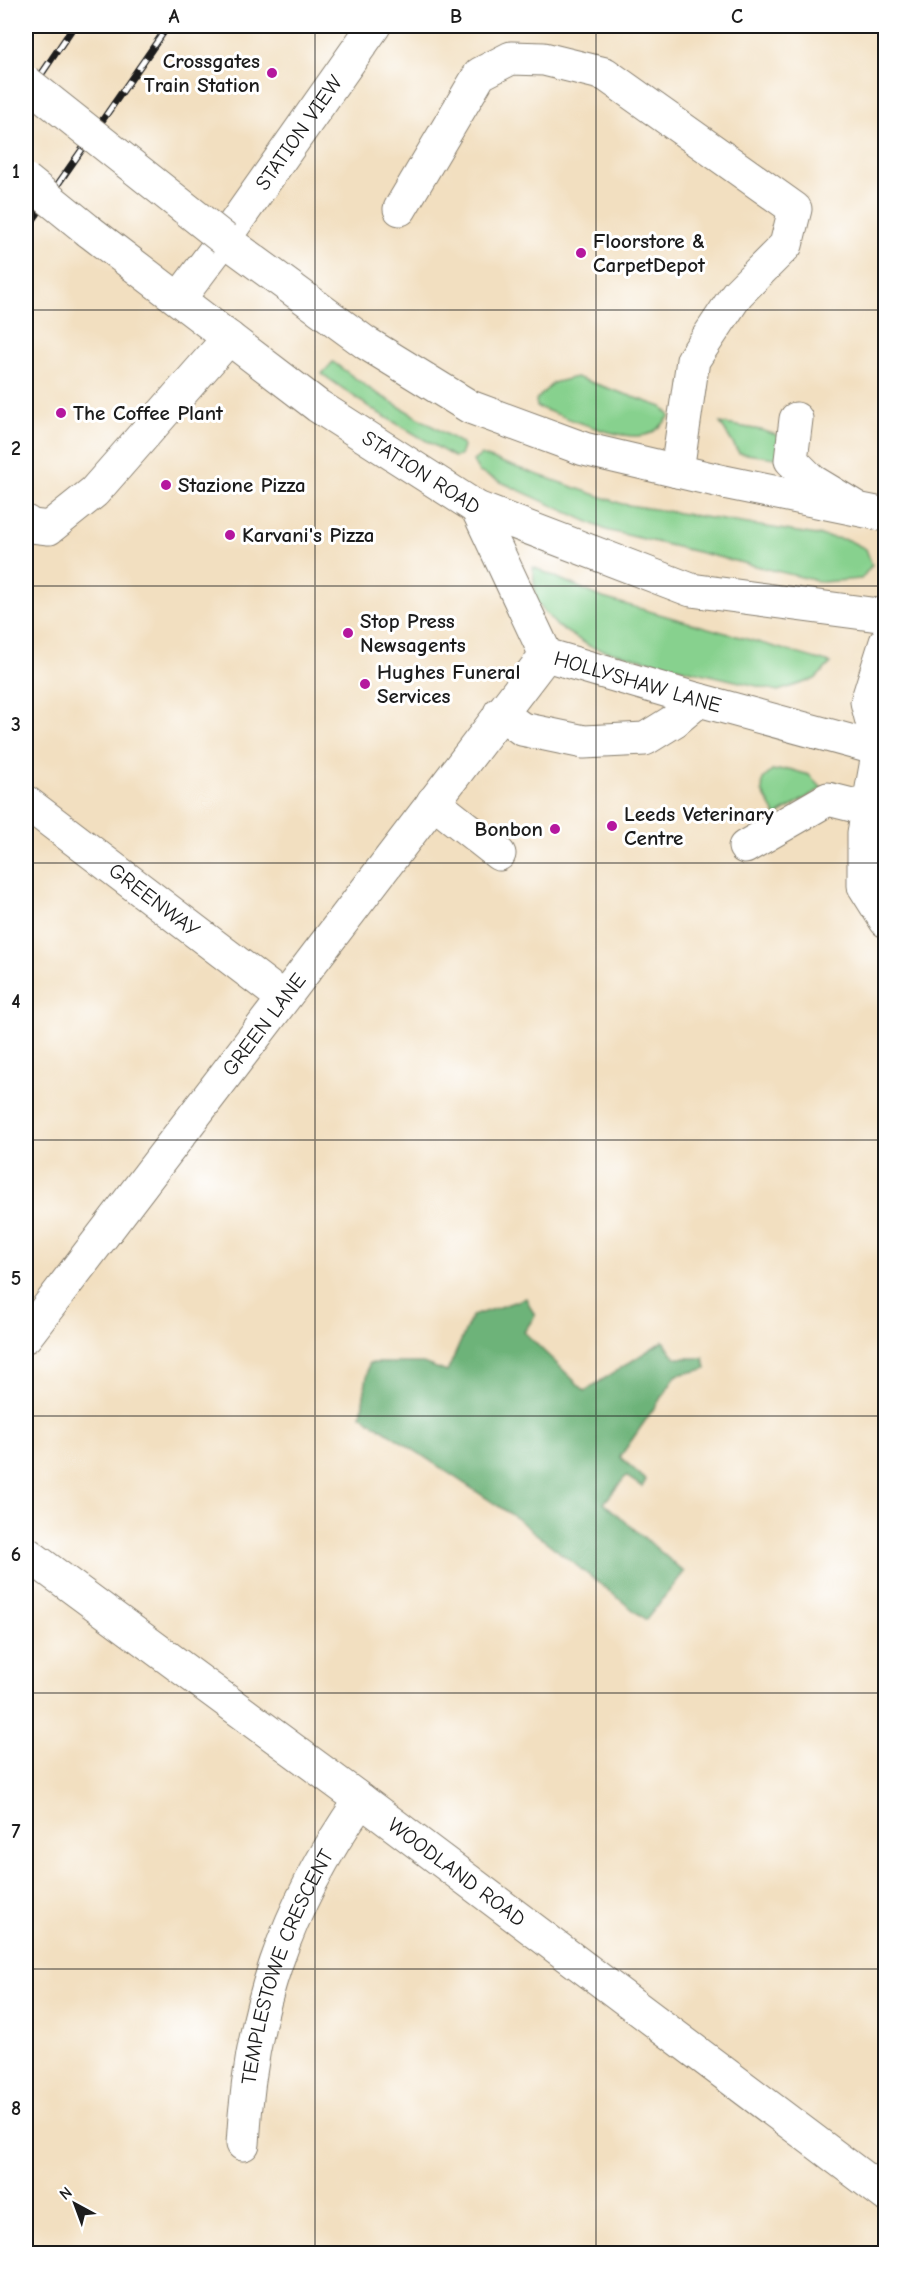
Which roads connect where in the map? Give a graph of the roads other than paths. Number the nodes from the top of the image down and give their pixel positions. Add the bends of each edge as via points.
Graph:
1 (374, 26) edge
2 (26, 82) edge
3 (26, 180) edge
4 (400, 209) dead end
5 (224, 239) junction
6 (179, 299) junction
7 (229, 338) junction
8 (795, 419) dead end
9 (677, 471) junction
10 (477, 508) junction
11 (873, 512) edge
12 (26, 522) edge
13 (885, 533) edge
14 (885, 616) edge
15 (885, 642) edge
16 (546, 655) junction
17 (699, 700) junction
18 (500, 713) junction
19 (883, 748) edge
20 (433, 802) junction
21 (27, 803) edge
22 (868, 809) junction
23 (746, 847) dead end
24 (499, 854) dead end
25 (885, 921) edge
26 (283, 998) junction
27 (26, 1336) edge
28 (26, 1553) edge
29 (361, 1800) junction
30 (243, 2144) dead end
31 (885, 2195) edge

1 - 5 street, STATION VIEW
2 - 5 street, bridge
3 - 6 street, STATION ROAD, bridge
4 - 9 street via 480,74 511,58 544,59 605,74 795,209 786,245 737,294 693,360
5 - 6 street, STATION VIEW
5 - 9 street via 366,343 470,407 584,449
6 - 7 street, STATION ROAD
7 - 10 street, STATION ROAD via 318,406
7 - 12 street via 94,492 49,528
8 - 11 street via 791,460 812,481
9 - 11 street
10 - 14 street, STATION ROAD via 692,590
10 - 16 street, HOLLYSHAW LANE
11 - 13 street
15 - 19 street via 867,702
16 - 17 street, HOLLYSHAW LANE
16 - 18 street, GREEN LANE
17 - 18 street via 645,739 584,742 522,729
17 - 19 street, HOLLYSHAW LANE
18 - 20 street, GREEN LANE
19 - 22 street
20 - 24 street
20 - 26 street, GREEN LANE
21 - 26 street, GREENWAY
22 - 23 street via 828,799
22 - 25 street via 864,886
26 - 27 street, GREEN LANE
28 - 29 street, WOODLAND ROAD
29 - 30 street, TEMPLESTOWE CRESCENT via 312,1876 276,1958 253,2045
29 - 31 street, WOODLAND ROAD

